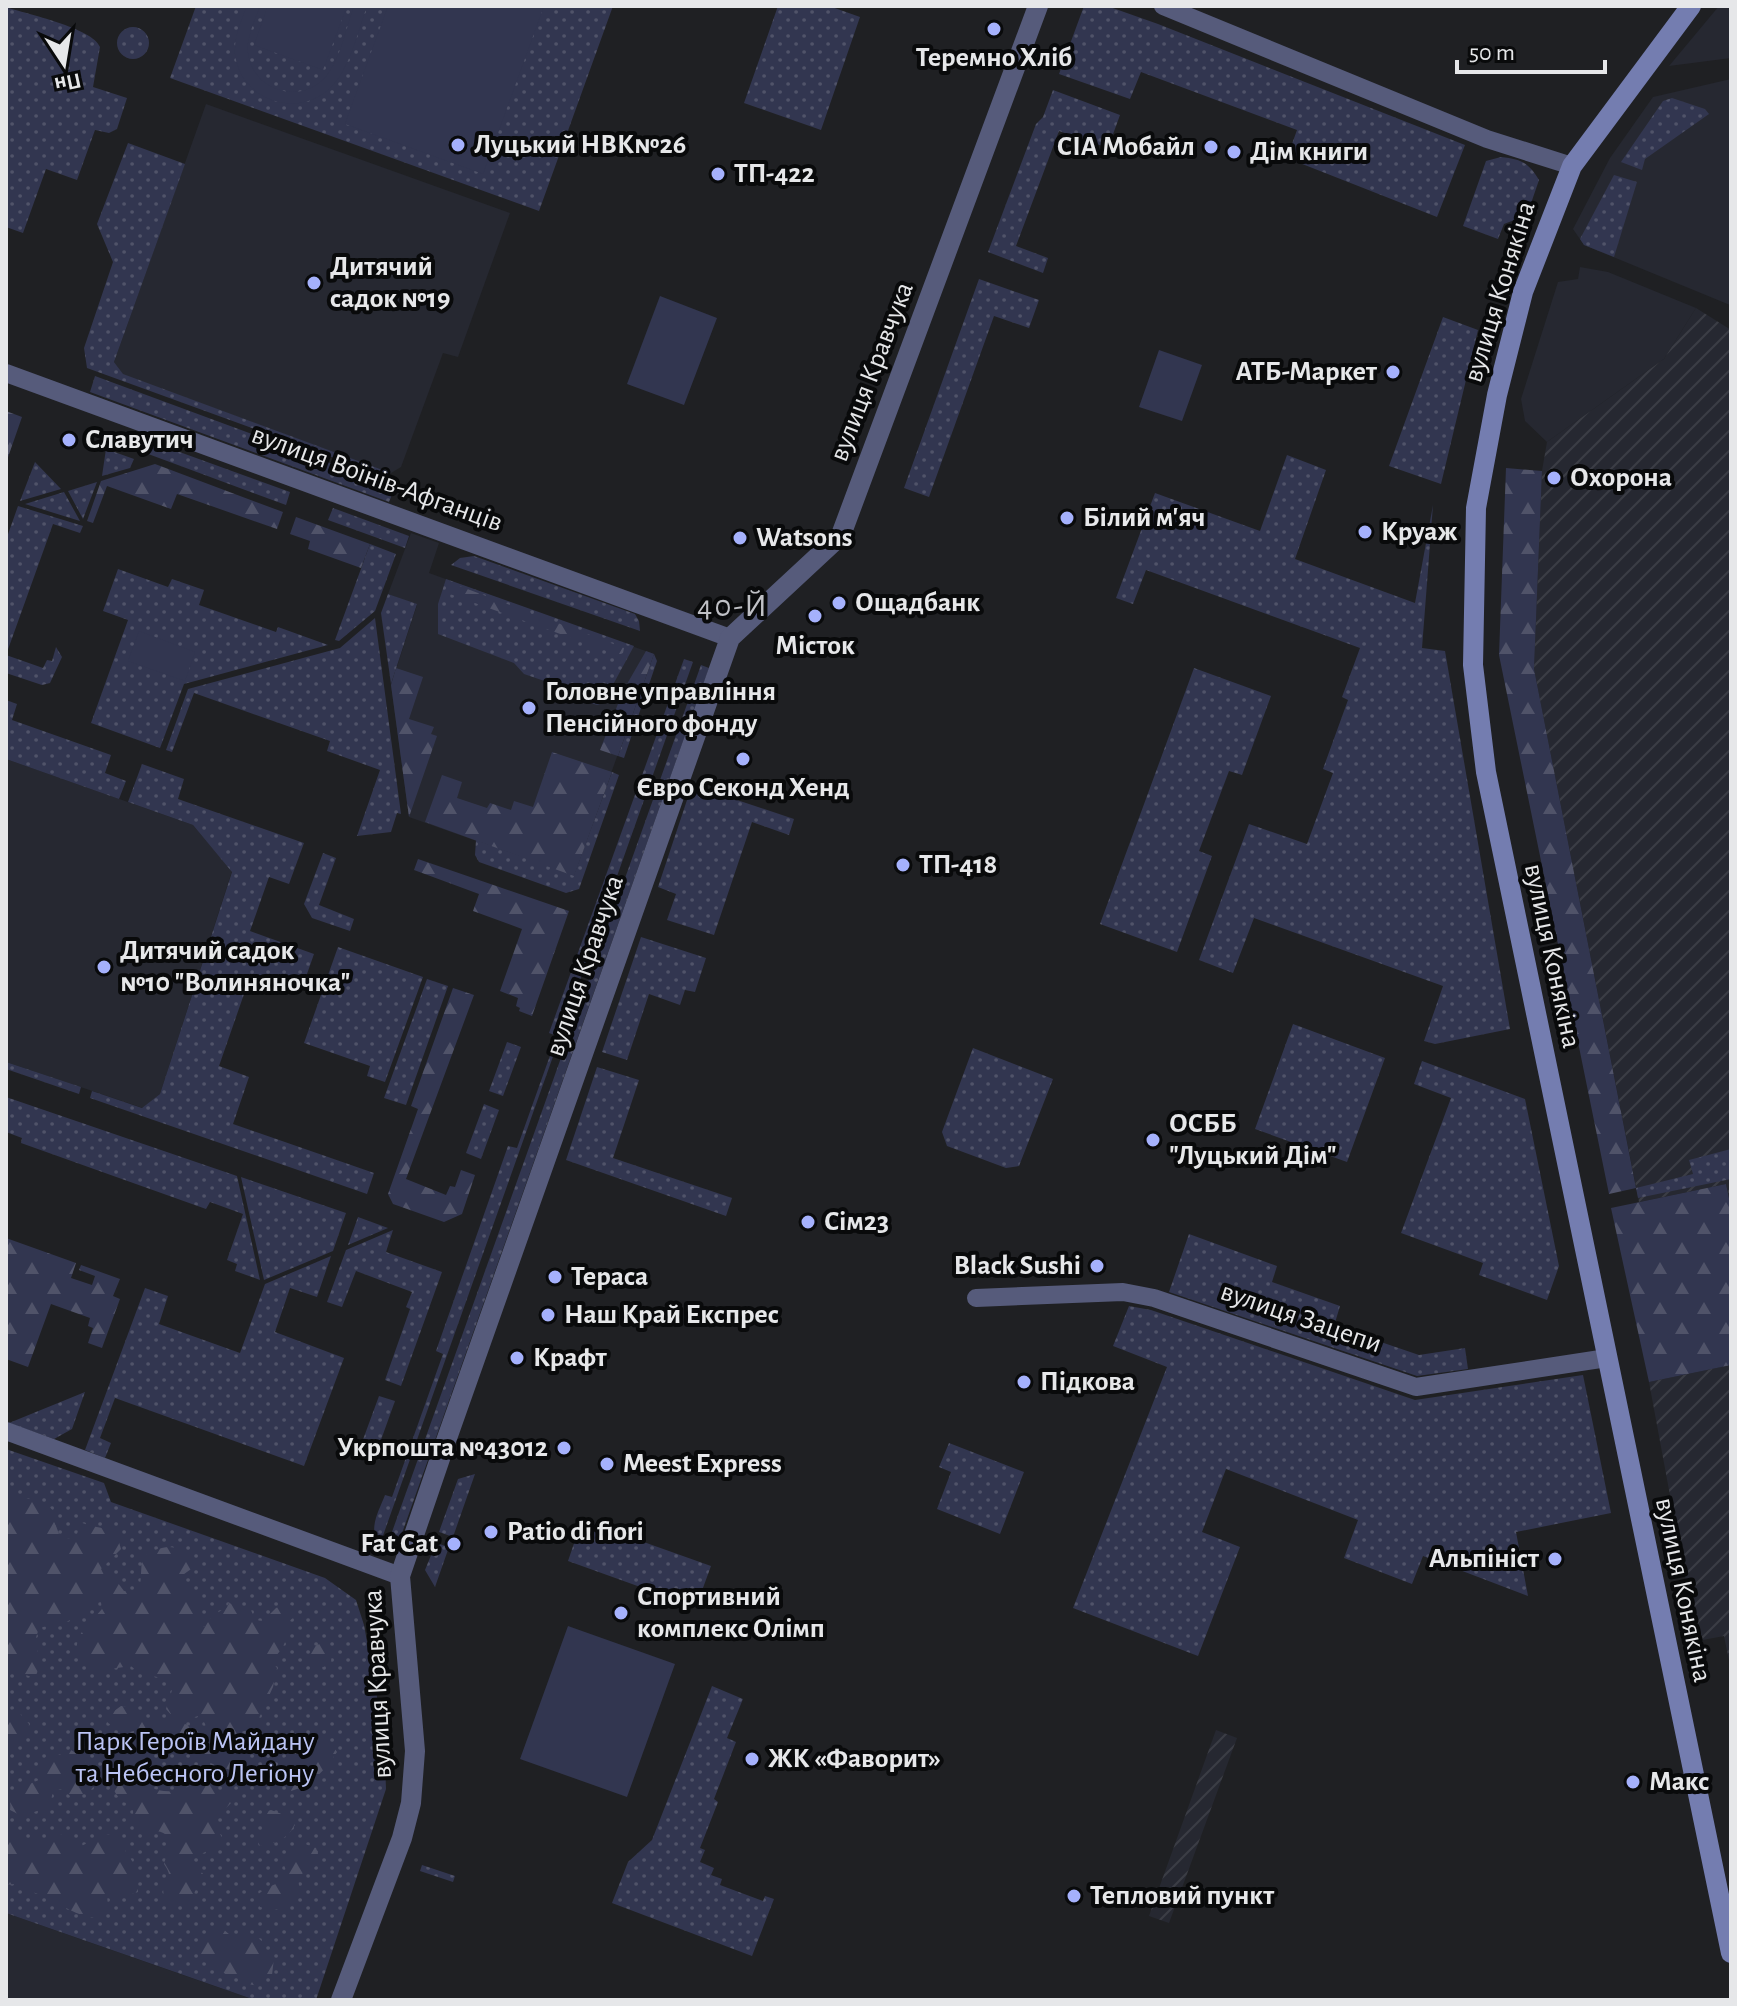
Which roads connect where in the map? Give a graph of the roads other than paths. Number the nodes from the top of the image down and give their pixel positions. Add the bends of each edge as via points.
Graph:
1 (1038, 6) edge
2 (1163, 6) edge
3 (1691, 6) edge
4 (1572, 166) junction
5 (6, 373) edge
6 (730, 638) junction
7 (976, 1298) dead end
8 (1607, 1358) junction
9 (6, 1431) edge
10 (400, 1576) junction
11 (1731, 1953) edge
12 (341, 2000) edge

1 - 6 street, вулиця Кравчука via 841,535
2 - 4 street via 1487,139
3 - 4 main road, вулиця Конякіна
4 - 8 main road, вулиця Конякіна via 1523,292 1497,395 1476,508 1473,665 1486,772
5 - 6 street, вулиця Воїнів-Афганців
6 - 10 street, вулиця Кравчука
7 - 8 street, вулиця Зацепи via 1123,1292 1154,1298 1416,1387
8 - 11 main road, вулиця Конякіна
9 - 10 street
10 - 12 street, вулиця Кравчука via 415,1751 411,1803

